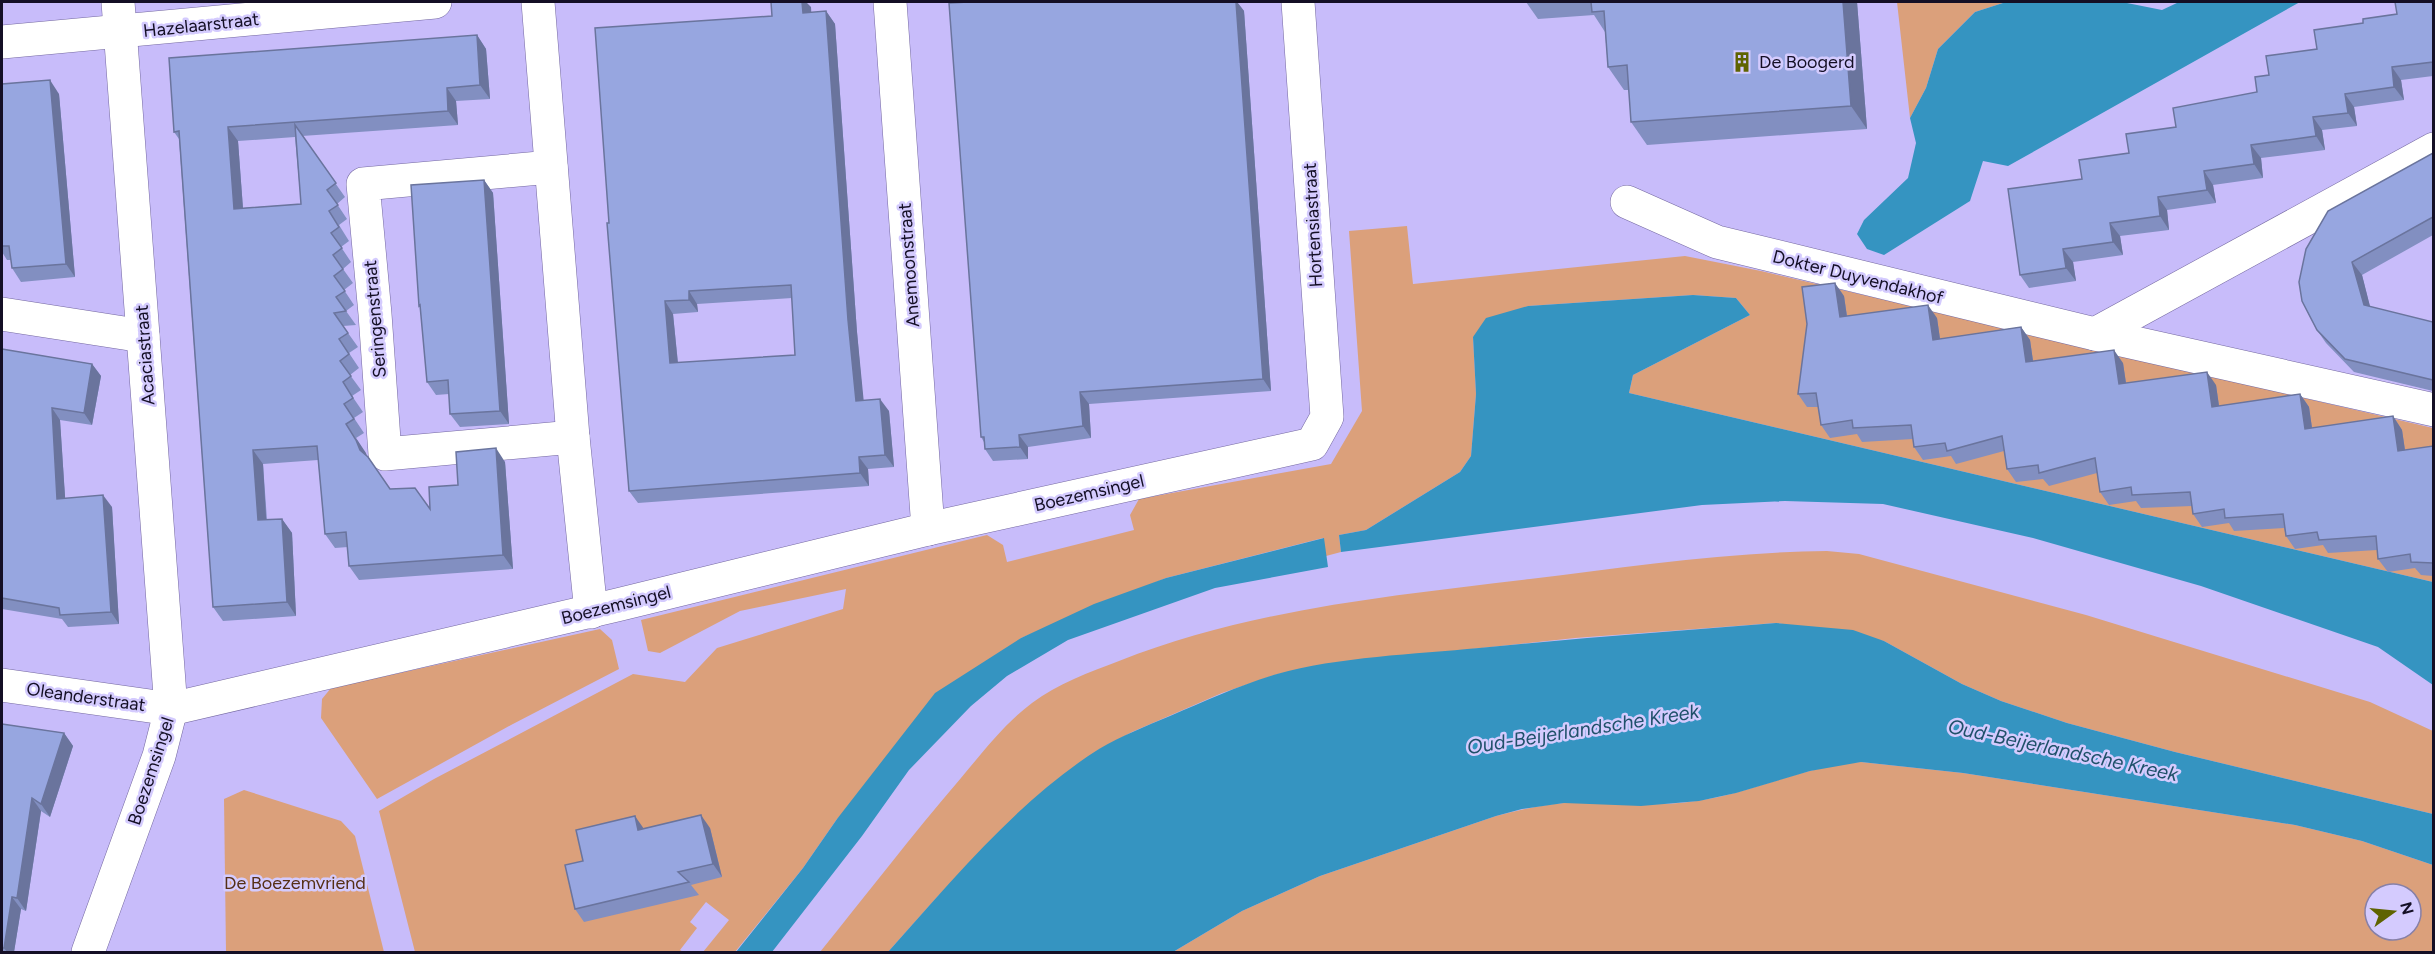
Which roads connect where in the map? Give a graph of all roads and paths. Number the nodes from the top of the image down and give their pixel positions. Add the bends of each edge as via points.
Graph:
1 (435, 2) edge
2 (538, 2) edge
3 (890, 2) edge
4 (1298, 2) edge
5 (119, 17) edge
6 (2, 42) edge
7 (2433, 149) edge
8 (551, 167) junction
9 (1627, 202) dead end
10 (2, 314) edge
11 (2096, 334) junction
12 (143, 336) junction
13 (2433, 410) edge
14 (573, 437) junction
15 (1312, 444) joint
16 (928, 529) junction
17 (591, 612) junction
18 (2, 685) edge
19 (171, 709) junction
20 (88, 952) edge

1 - 5 street, Hazelaarstraat
2 - 8 street
3 - 16 street, Anemoonstraat
4 - 15 street, Hortensiastraat via 1327,417
5 - 6 street, Hazelaarstraat
5 - 12 street, Acaciastraat
7 - 11 street
8 - 14 street
8 - 14 street, Seringenstraat via 363,184 385,454
9 - 11 street, Dokter Duyvendakhof via 1717,242
10 - 12 street
11 - 13 street, Dokter Duyvendakhof
12 - 19 street, Acaciastraat
14 - 17 street
15 - 16 street, Boezemsingel
16 - 17 street, Boezemsingel
17 - 19 street, Boezemsingel
18 - 19 street, Oleanderstraat
19 - 20 street, Boezemsingel via 159,756

